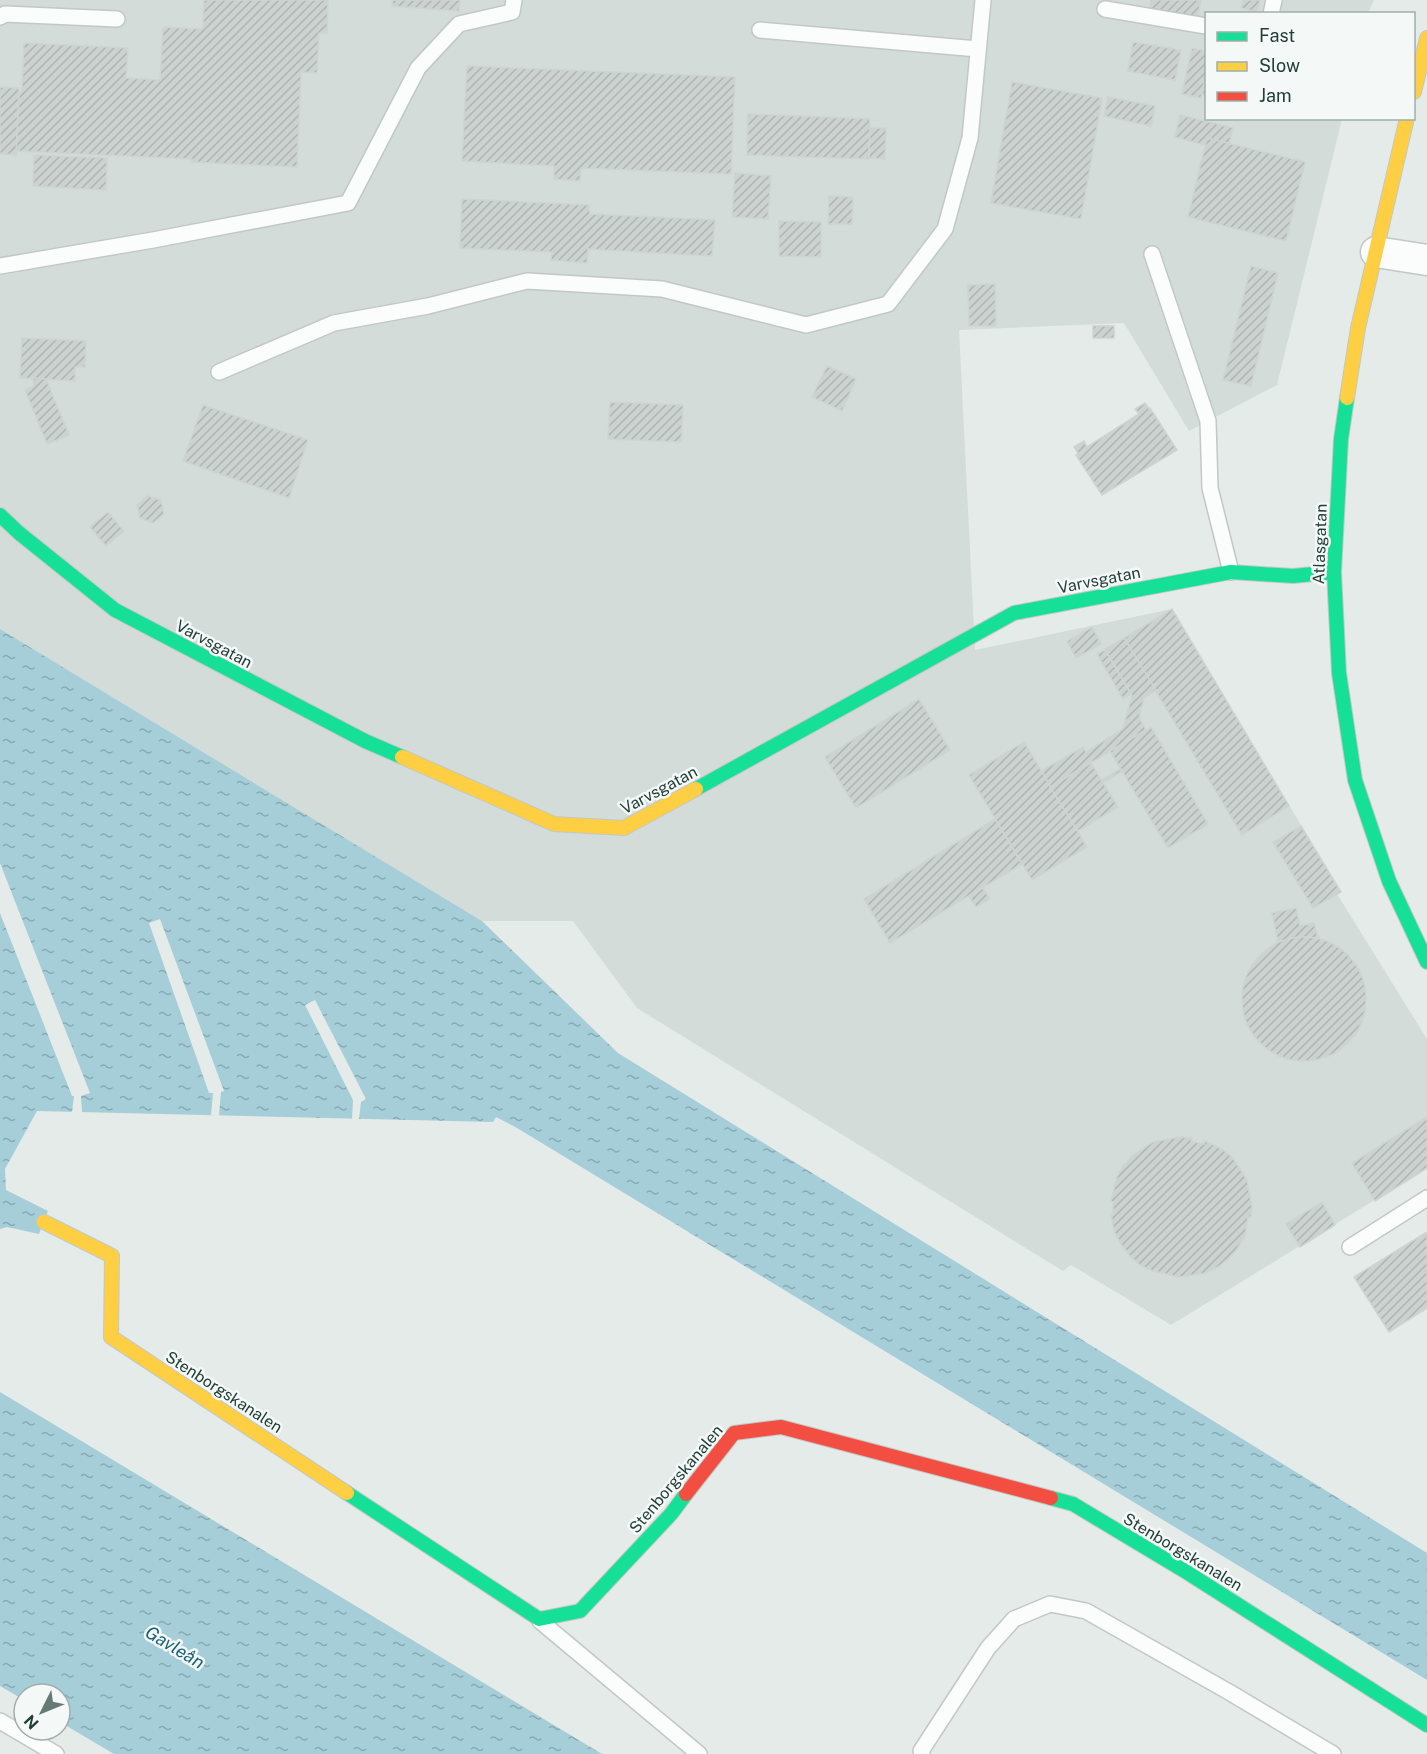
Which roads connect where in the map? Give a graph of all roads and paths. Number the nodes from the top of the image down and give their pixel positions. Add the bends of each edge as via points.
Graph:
1 (514, 0) edge
2 (983, 0) edge
3 (1105, 9) dead end
4 (0, 17) edge
5 (117, 19) dead end
6 (1205, 26) edge
7 (760, 30) dead end
8 (1427, 38) edge
9 (978, 49) junction
10 (1415, 84) edge
11 (1407, 120) edge
12 (1376, 252) junction
13 (1152, 254) dead end
14 (1427, 260) edge
15 (0, 266) edge
16 (219, 372) dead end
17 (0, 498) edge
18 (0, 515) edge
19 (19, 533) junction
20 (1231, 572) junction
21 (1334, 572) junction
22 (1427, 962) edge
23 (1427, 1198) edge
24 (44, 1222) dead end
25 (1350, 1246) dead end
26 (539, 1619) junction
27 (0, 1721) edge
28 (1427, 1725) edge
29 (56, 1754) edge
30 (699, 1754) edge
31 (922, 1754) edge
32 (1333, 1754) edge

1 - 15 lane via 512,12 459,24 418,68 348,203
2 - 9 lane
3 - 6 lane
4 - 5 lane via 5,14
7 - 9 lane
8 - 10 street
9 - 16 lane via 970,138 945,229 888,304 806,325 662,289 527,281 428,306 333,323
11 - 12 street, Atlasgatan
12 - 14 street
12 - 21 street, Atlasgatan via 1358,328 1341,439
13 - 20 lane via 1208,421 1210,488
17 - 19 lane
18 - 19 street, Varvsgatan
19 - 20 street, Varvsgatan via 115,610 364,741 554,824 624,828 1014,614
20 - 21 street, Varvsgatan via 1293,576
21 - 22 street, Atlasgatan via 1339,673 1355,780 1389,881
23 - 25 lane
24 - 26 street, Stenborgskanalen via 112,1256 111,1337
26 - 28 street, Stenborgskanalen via 580,1611 671,1514 734,1433 781,1427 1073,1504
26 - 30 lane
27 - 29 lane
31 - 32 lane via 988,1648 1014,1619 1050,1604 1086,1611

